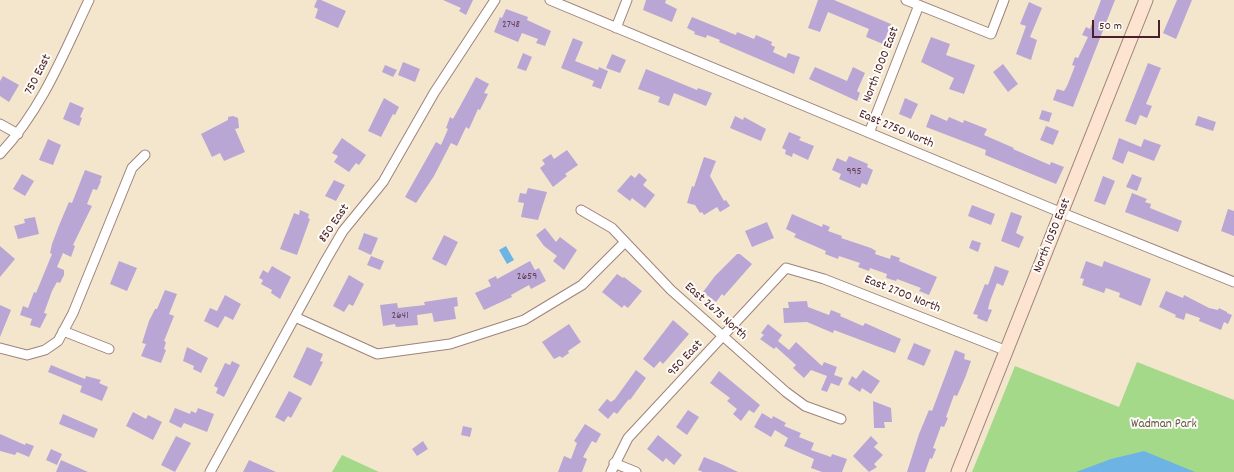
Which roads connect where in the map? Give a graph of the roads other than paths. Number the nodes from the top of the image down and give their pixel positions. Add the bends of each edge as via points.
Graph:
1 (89, 0) edge
2 (495, 0) edge
3 (550, 0) edge
4 (627, 0) edge
5 (906, 0) edge
6 (1004, 0) edge
7 (1146, 0) edge
8 (919, 5) junction
9 (616, 28) junction
10 (0, 124) edge
11 (869, 133) junction
12 (18, 134) junction
13 (0, 154) edge
14 (145, 155) dead end
15 (581, 210) dead end
16 (1062, 213) junction
17 (625, 242) junction
18 (786, 268) joint
19 (1234, 282) edge
20 (294, 317) junction
21 (63, 331) junction
22 (723, 338) junction
23 (0, 348) edge
24 (109, 349) dead end
25 (1007, 351) junction
26 (840, 419) dead end
27 (613, 468) edge
28 (210, 472) edge
29 (636, 472) edge
30 (958, 472) edge

1 - 12 street, 750 East via 44,95
2 - 20 street, 850 East via 434,93 383,182 343,231
3 - 9 street, East 2750 North
4 - 9 street
5 - 8 street
6 - 8 street via 991,34
7 - 16 main road, North 1050 East
8 - 11 street, North 1000 East
9 - 11 street, East 2750 North
10 - 12 street
11 - 16 street, East 2750 North
12 - 13 street, 750 East
14 - 21 street via 132,168 73,313
15 - 17 street, East 2675 North via 612,228
16 - 19 street, East 2750 North
16 - 25 main road, North 1050 East
17 - 20 street via 582,285 524,320 450,344 377,354
17 - 22 street, East 2675 North via 671,290
18 - 22 street, 950 East
18 - 25 street, East 2700 North via 824,279
20 - 28 street, 850 East
21 - 23 street via 58,340 45,350 27,356
21 - 24 street
22 - 26 street, East 2675 North via 805,406
22 - 27 street, 950 East via 628,438
25 - 30 main road, North 1050 East
27 - 29 street

